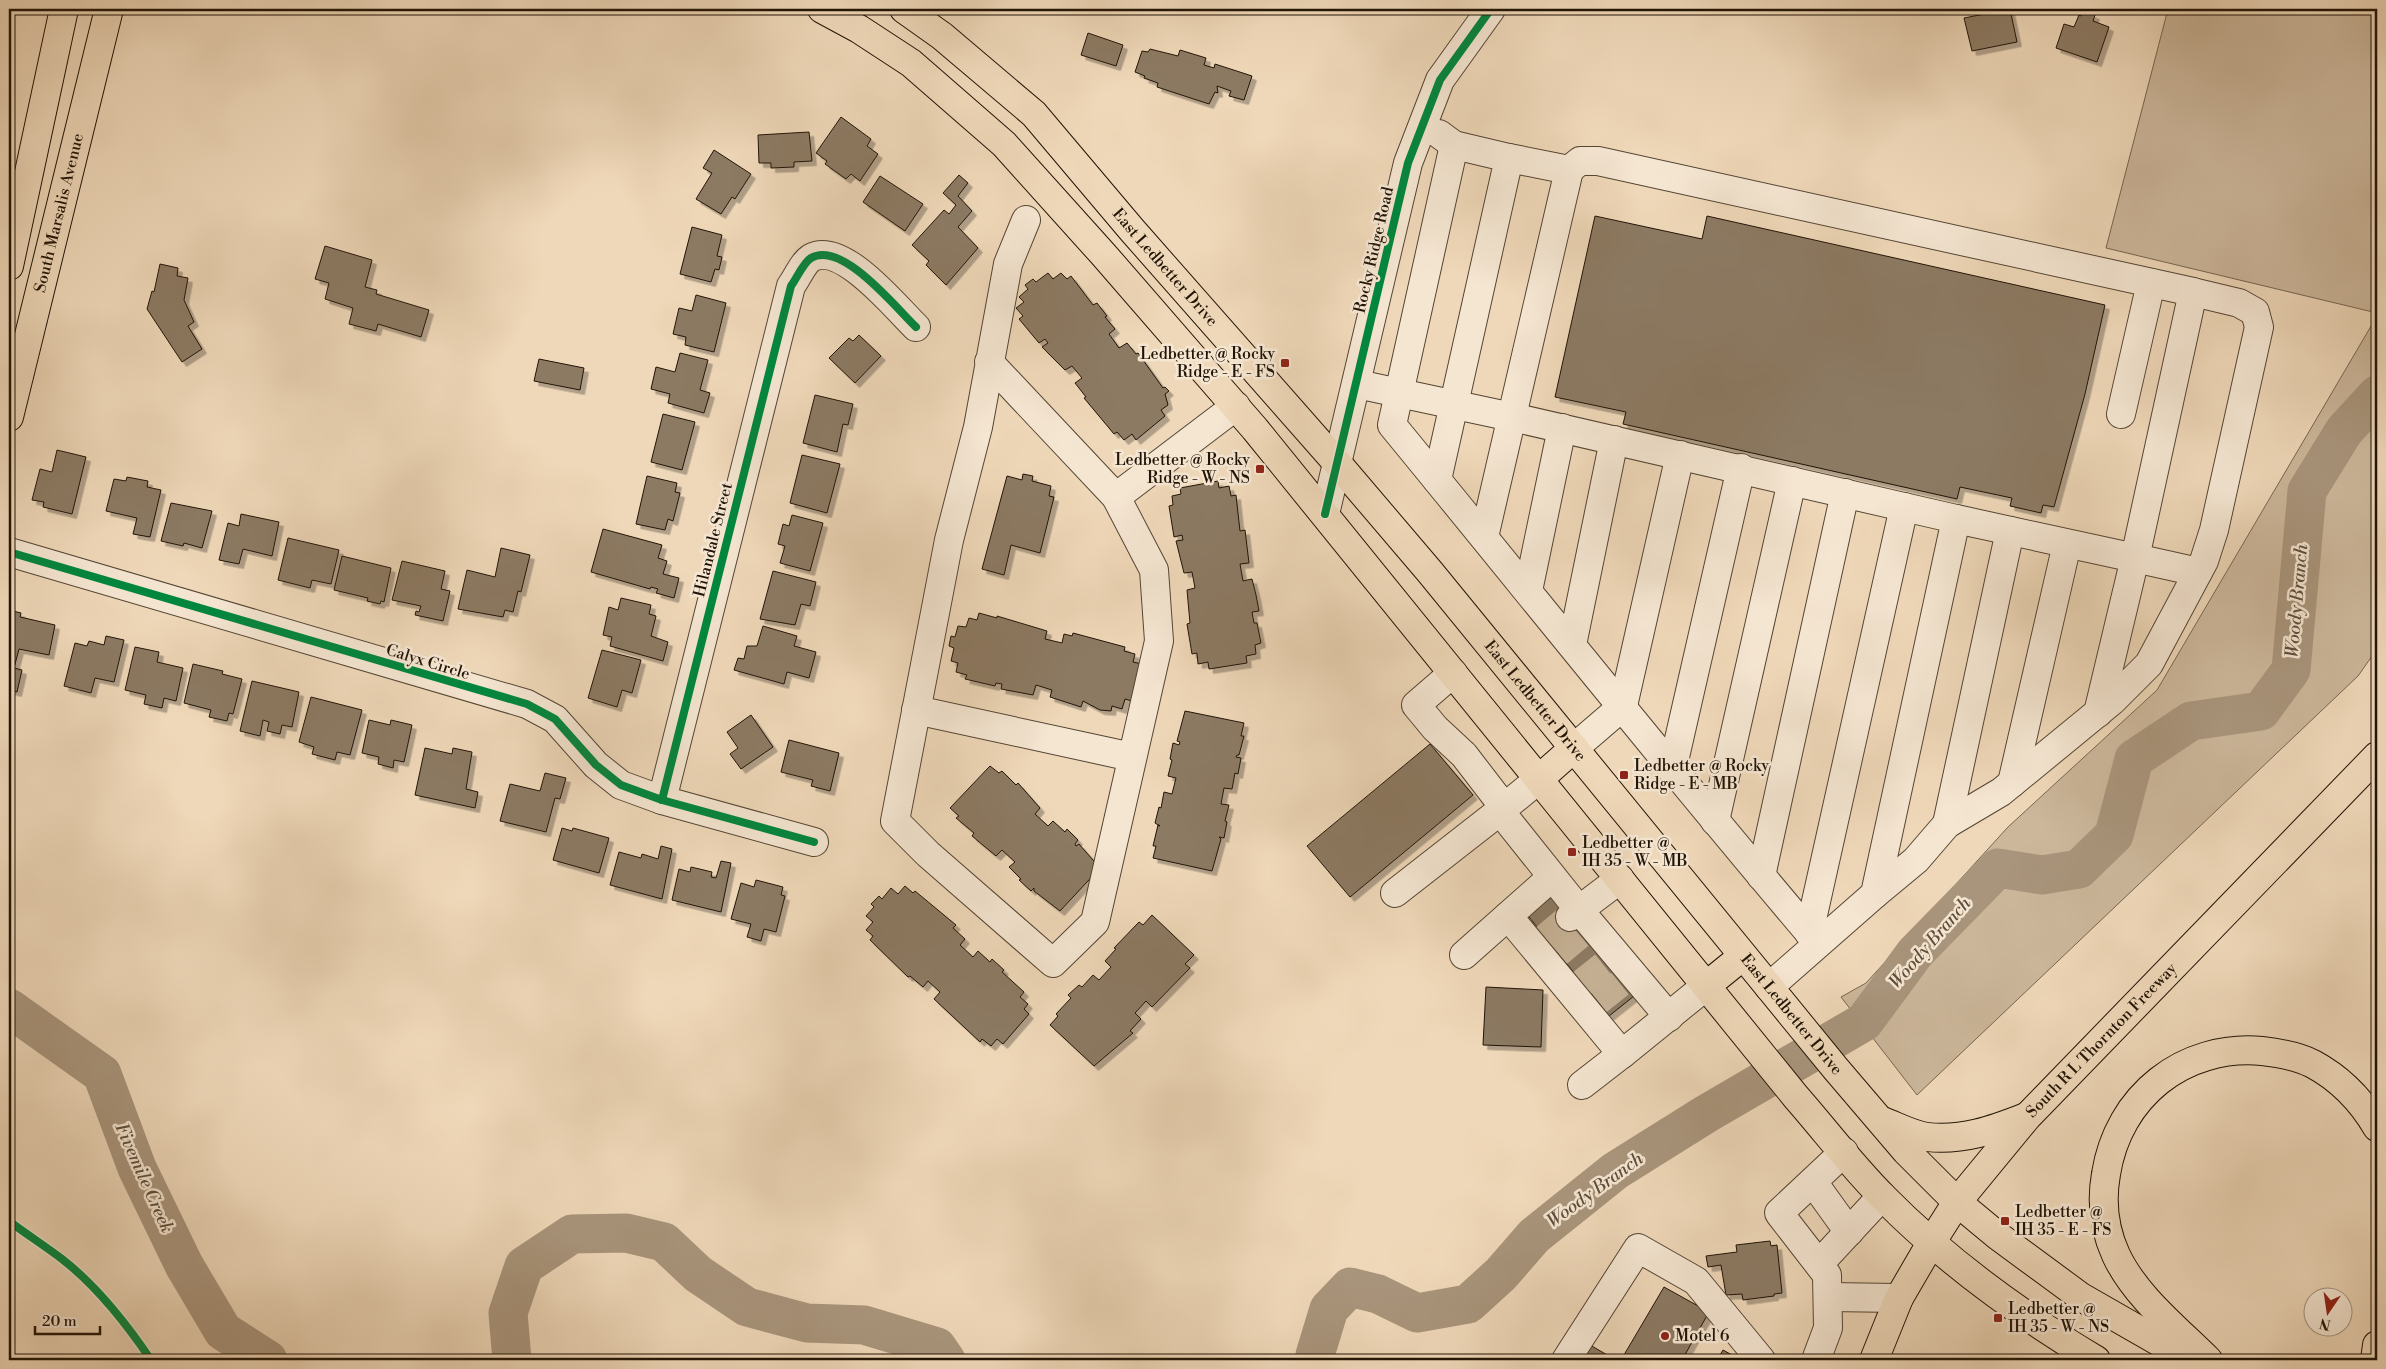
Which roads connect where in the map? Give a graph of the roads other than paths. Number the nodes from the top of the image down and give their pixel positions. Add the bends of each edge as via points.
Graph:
1 (64, 9) edge
2 (109, 9) edge
3 (822, 9) edge
4 (904, 9) edge
5 (1491, 9) edge
6 (46, 100) junction
7 (84, 110) junction
8 (1034, 114) junction
9 (1421, 129) junction
10 (1004, 144) junction
11 (1454, 145) junction
12 (1509, 158) junction
13 (1569, 170) junction
14 (1026, 220) dead end
15 (9, 266) edge
16 (2151, 283) junction
17 (2193, 292) junction
18 (916, 327) dead end
19 (989, 362) junction
20 (1357, 384) junction
21 (1400, 392) junction
22 (1454, 404) junction
23 (1236, 406) junction
24 (2121, 414) dead end
25 (9, 417) edge
26 (1512, 417) junction
27 (1562, 428) junction
28 (1614, 440) junction
29 (1680, 456) junction
30 (1338, 464) junction
31 (1741, 468) junction
32 (1437, 480) junction
33 (1792, 481) junction
34 (1845, 493) junction
35 (1116, 497) junction
36 (1904, 507) junction
37 (1325, 514) junction
38 (1956, 519) junction
39 (2010, 531) junction
40 (1484, 537) junction
41 (2067, 544) junction
42 (9, 552) edge
43 (2135, 558) junction
44 (2198, 572) junction
45 (1528, 591) junction
46 (1572, 645) junction
47 (1453, 673) junction
48 (1623, 706) junction
49 (916, 710) junction
50 (2098, 712) junction
51 (1574, 748) junction
52 (2377, 756) edge
53 (1132, 757) junction
54 (1672, 770) junction
55 (1539, 779) junction
56 (2012, 783) junction
57 (662, 800) junction
58 (1502, 809) junction
59 (1715, 821) junction
60 (1946, 824) junction
61 (814, 842) dead end
62 (1761, 876) junction
63 (1552, 877) junction
64 (1620, 879) junction
65 (1395, 893) dead end
66 (1875, 894) junction
67 (1508, 916) junction
68 (1581, 921) junction
69 (1814, 938) junction
70 (1464, 955) dead end
71 (1743, 956) junction
72 (1706, 986) junction
73 (1775, 995) junction
74 (1669, 1017) junction
75 (1622, 1054) junction
76 (1582, 1085) dead end
77 (2027, 1117) junction
78 (1877, 1119) junction
79 (2377, 1127) edge
80 (1844, 1152) junction
81 (1813, 1182) junction
82 (1882, 1196) junction
83 (1957, 1202) junction
84 (1848, 1232) junction
85 (1931, 1242) junction
86 (1818, 1264) junction
87 (1828, 1297) junction
88 (1899, 1298) junction
89 (2377, 1345) edge
90 (2377, 1353) edge
91 (1566, 1360) edge
92 (1761, 1360) edge
93 (1816, 1360) edge
94 (1874, 1360) edge
95 (2096, 1360) edge
96 (2191, 1360) edge
97 (2208, 1360) edge
98 (2375, 1360) edge

1 - 6 main road
2 - 7 main road, South Marsalis Avenue
3 - 10 main road via 911,63
4 - 8 main road, East Ledbetter Drive via 942,36
5 - 9 street, Rocky Ridge Road via 1440,80
6 - 7 main road
6 - 15 main road
7 - 25 main road, South Marsalis Avenue
8 - 10 main road
8 - 30 main road, East Ledbetter Drive
9 - 11 street via 1440,134
9 - 20 street, Rocky Ridge Road via 1408,163
10 - 23 main road
11 - 12 street
11 - 21 street
12 - 13 street
12 - 22 street
13 - 16 street via 1580,161 1598,161
13 - 26 street
14 - 19 street via 1008,264
16 - 17 street
16 - 24 street
17 - 43 street
17 - 44 street via 2239,302 2255,312 2259,326 2214,530
18 - 57 street, Hilandale Street via 858,269 827,255 809,259 791,286
19 - 35 street
19 - 49 street via 978,427 949,540
20 - 21 street
20 - 30 street, Rocky Ridge Road
21 - 22 street
21 - 32 street via 1392,425
22 - 26 street
22 - 32 street
23 - 35 street
23 - 37 main road
26 - 27 street
26 - 40 street
27 - 28 street
27 - 45 street
28 - 29 street
28 - 46 street
29 - 31 street
29 - 48 street
30 - 37 street, Rocky Ridge Road
30 - 51 main road, East Ledbetter Drive
31 - 33 street
31 - 54 street
32 - 40 street
33 - 34 street
33 - 59 street
34 - 36 street
34 - 62 street
35 - 53 street via 1154,570 1159,641
36 - 38 street
36 - 69 street
37 - 47 main road
38 - 39 street
38 - 66 street
39 - 41 street
39 - 60 street
40 - 45 street
41 - 43 street
41 - 56 street
42 - 57 street, Calyx Circle via 527,704 555,719 596,765 621,785
43 - 44 street
43 - 50 street
44 - 50 street via 2149,664
45 - 46 street
46 - 48 street
47 - 55 main road
47 - 58 street via 1416,705 1464,755
48 - 51 street
48 - 54 street
49 - 53 street
49 - 53 street via 895,820 928,854 1053,963 1095,922
50 - 56 street
51 - 55 main road
51 - 71 main road, East Ledbetter Drive
52 - 77 main road, South R L Thornton Freeway
54 - 59 street
55 - 58 street
55 - 64 main road
56 - 60 street
57 - 61 street, Calyx Circle
58 - 63 street
58 - 65 street
59 - 62 street
60 - 66 street via 1916,860
62 - 69 street
63 - 67 street
63 - 68 street
64 - 68 street
64 - 72 main road
66 - 69 street
67 - 70 street
67 - 75 street via 1546,950 1584,997
68 - 74 street via 1620,968
69 - 73 street
71 - 72 main road
71 - 73 main road, East Ledbetter Drive
72 - 74 street
72 - 80 main road
73 - 78 main road, East Ledbetter Drive
74 - 75 street
75 - 76 street
77 - 78 main road via 1984,1133 1954,1138 1925,1137
77 - 83 main road, South R L Thornton Freeway
78 - 83 main road, East Ledbetter Drive
79 - 97 main road via 2364,1105 2338,1079 2312,1063 2282,1053 2250,1050 2216,1053 2184,1064 2155,1083 2133,1107 2117,1133 2108,1162 2102,1195 2107,1228 2116,1256 2131,1280
80 - 81 street
80 - 82 main road
81 - 84 street
81 - 86 street via 1779,1213
82 - 84 street
82 - 85 main road
83 - 85 main road, South R L Thornton Freeway
83 - 96 main road, East Ledbetter Drive via 2082,1297
84 - 86 street
85 - 88 main road, South R L Thornton Freeway
85 - 95 main road via 1988,1288
86 - 87 street via 1827,1275
87 - 88 street
87 - 93 street via 1828,1328
88 - 94 main road, South R L Thornton Freeway
89 - 98 main road
90 - 98 main road
91 - 92 street via 1638,1248 1696,1281

